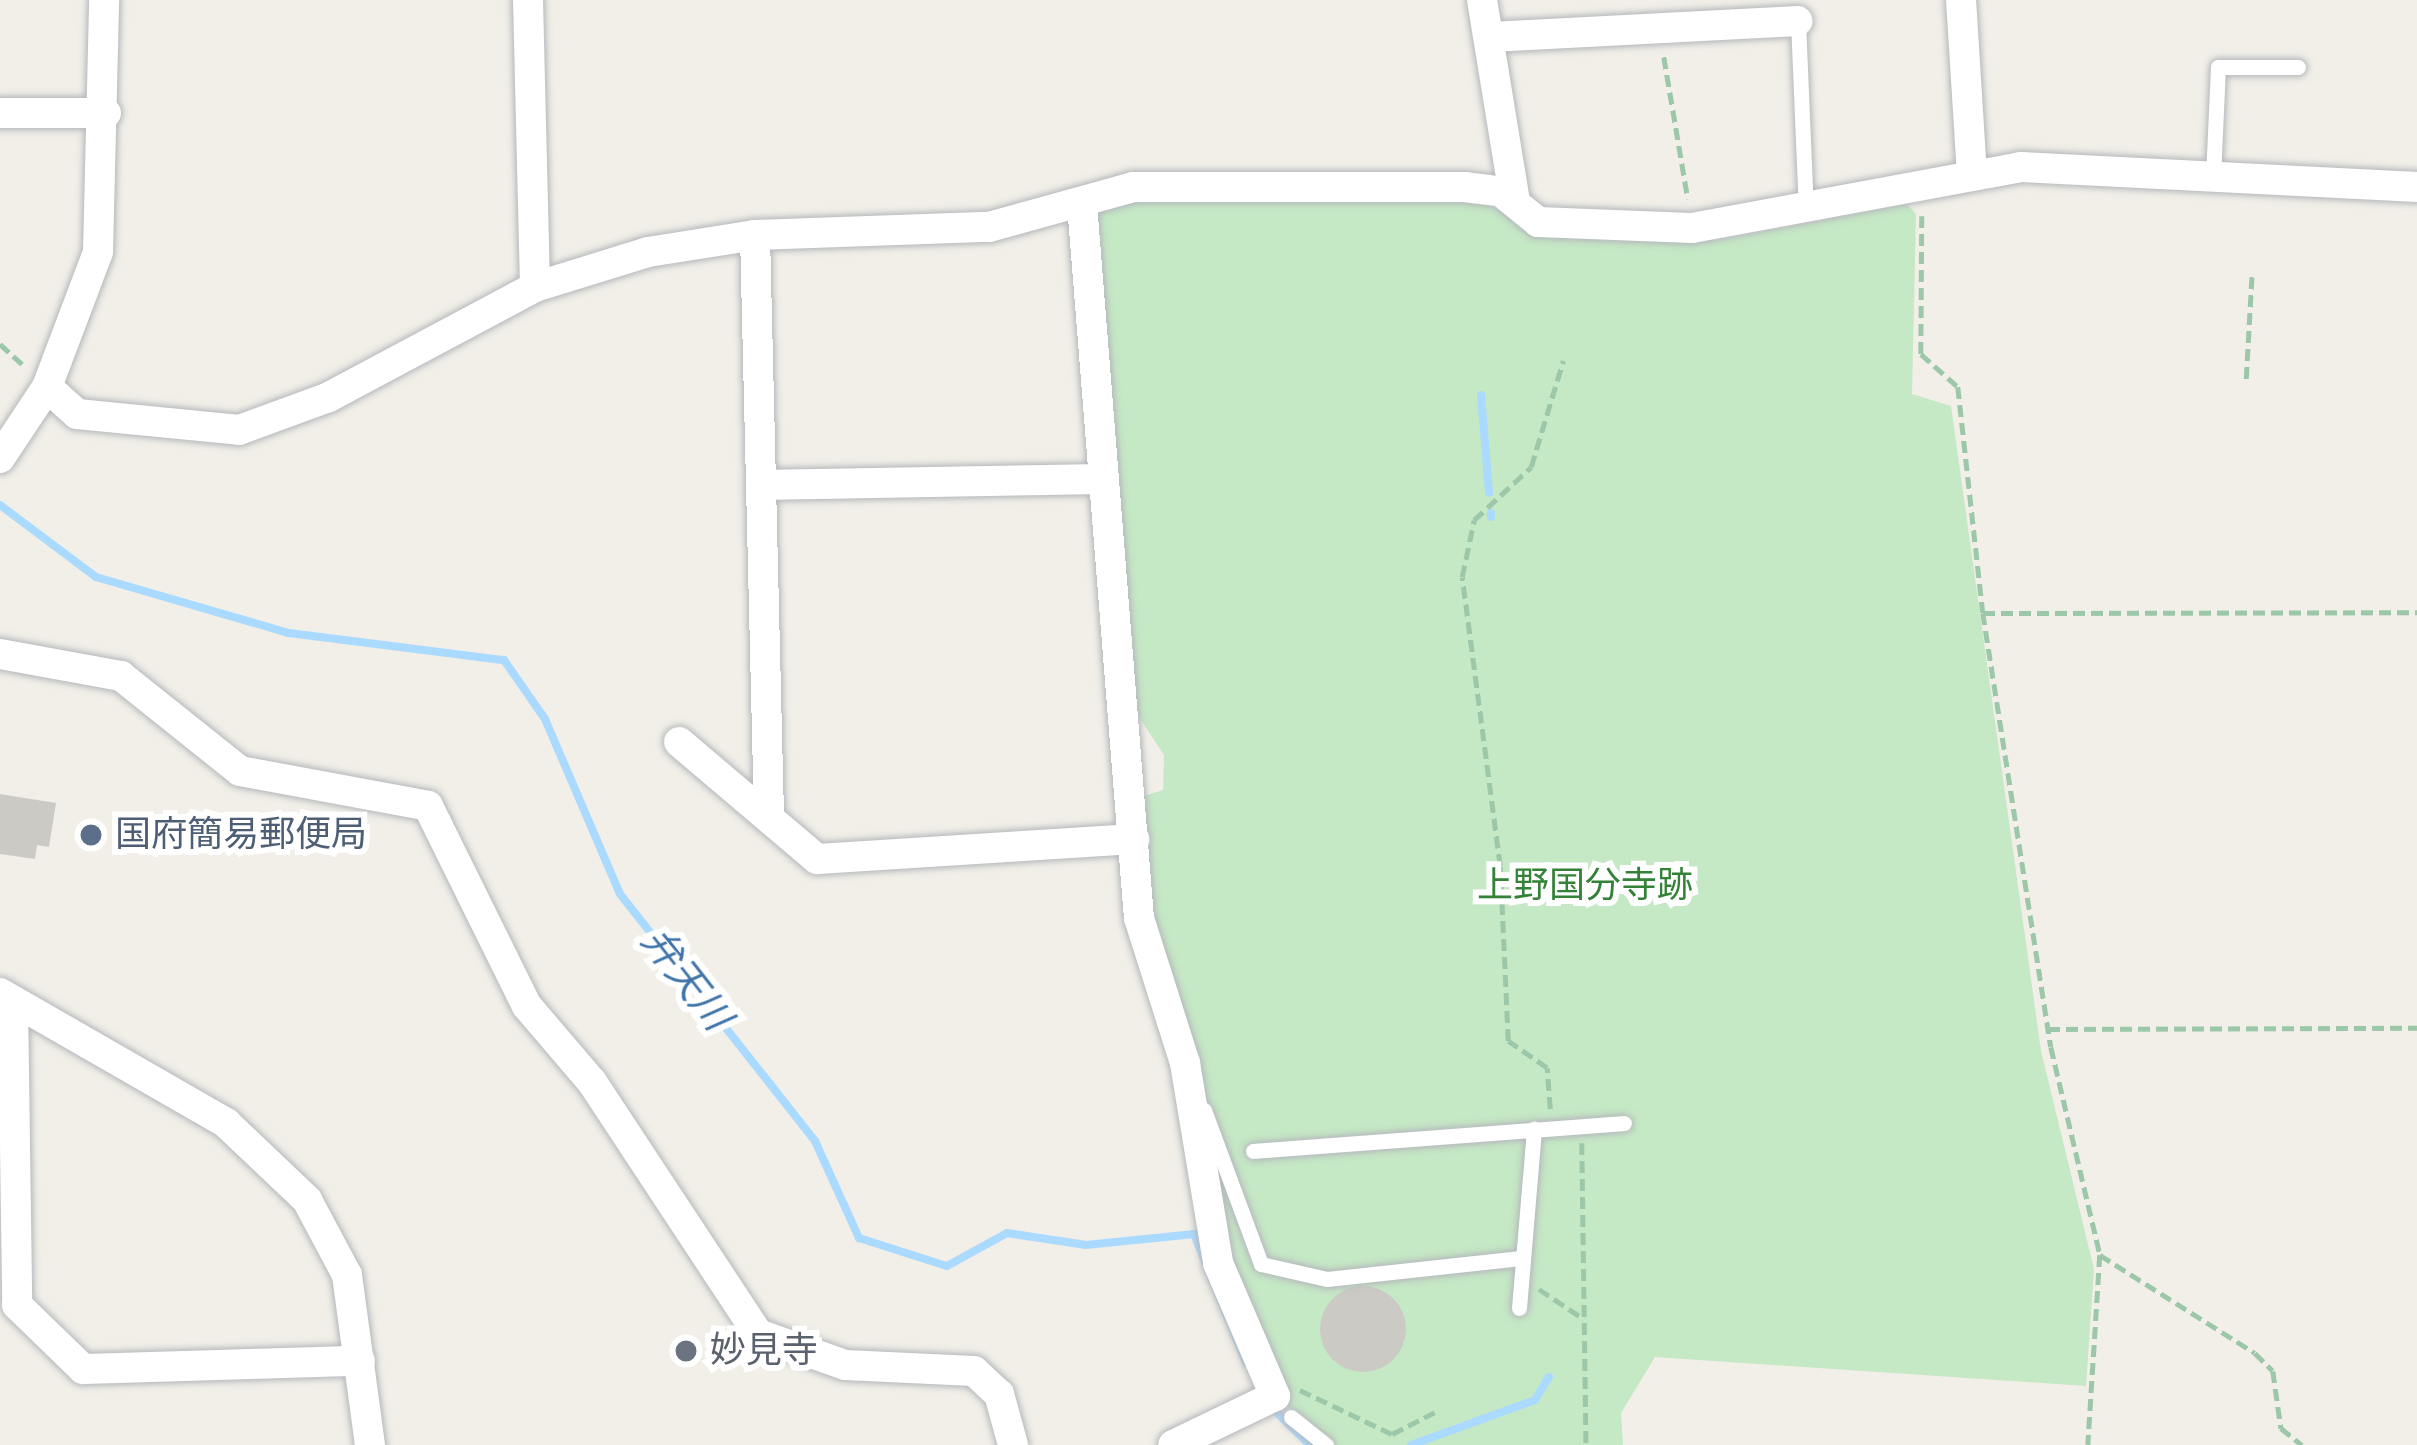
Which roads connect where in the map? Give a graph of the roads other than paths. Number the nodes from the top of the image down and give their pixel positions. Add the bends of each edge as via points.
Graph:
1 (104, 0) edge
2 (528, 0) edge
3 (1482, 0) edge
4 (1961, 0) edge
5 (1798, 21) joint
6 (1491, 38) junction
7 (2298, 67) dead end
8 (0, 113) edge
9 (106, 113) junction
10 (1972, 176) junction
11 (2213, 177) junction
12 (2417, 187) edge
13 (1515, 202) junction
14 (1082, 203) junction
15 (1806, 214) junction
16 (754, 235) junction
17 (535, 287) junction
18 (47, 387) junction
19 (0, 458) edge
20 (1101, 479) junction
21 (760, 485) junction
22 (0, 654) edge
23 (679, 742) dead end
24 (769, 818) junction
25 (1134, 839) junction
26 (7, 997) edge
27 (1192, 1101) junction
28 (1624, 1123) dead end
29 (1542, 1129) junction
30 (1253, 1151) dead end
31 (1521, 1258) junction
32 (1519, 1308) dead end
33 (360, 1361) junction
34 (1283, 1407) junction
35 (370, 1445) edge
36 (1013, 1445) edge
37 (1173, 1445) edge
38 (1326, 1445) edge

1 - 9 street
2 - 17 street
3 - 6 street
4 - 10 street
5 - 6 street
5 - 15 lane
6 - 13 street
7 - 11 lane via 2218,67
8 - 9 street
9 - 18 street via 98,252
10 - 11 street via 2047,167
10 - 15 street
11 - 12 street
13 - 14 street via 1500,191 1355,180 1133,187
13 - 15 street via 1538,222 1692,228
14 - 16 street via 988,227
14 - 20 street
16 - 17 street
16 - 21 street
17 - 18 street via 329,397 239,430 77,414
18 - 19 street
20 - 21 street
20 - 25 street
21 - 24 street
22 - 36 street via 121,676 240,771 428,806 527,1006 592,1082 758,1334 845,1365 974,1371 999,1394
23 - 24 street
24 - 25 street via 817,859
25 - 27 street via 1144,939
26 - 33 street via 226,1123 280,1169 347,1275
26 - 33 street via 17,1305 82,1369
27 - 31 lane via 1207,1112 1261,1264 1327,1279
27 - 34 street via 1218,1263
28 - 29 lane
29 - 30 lane
29 - 31 lane
31 - 32 lane
33 - 35 street
34 - 37 street
34 - 38 lane

